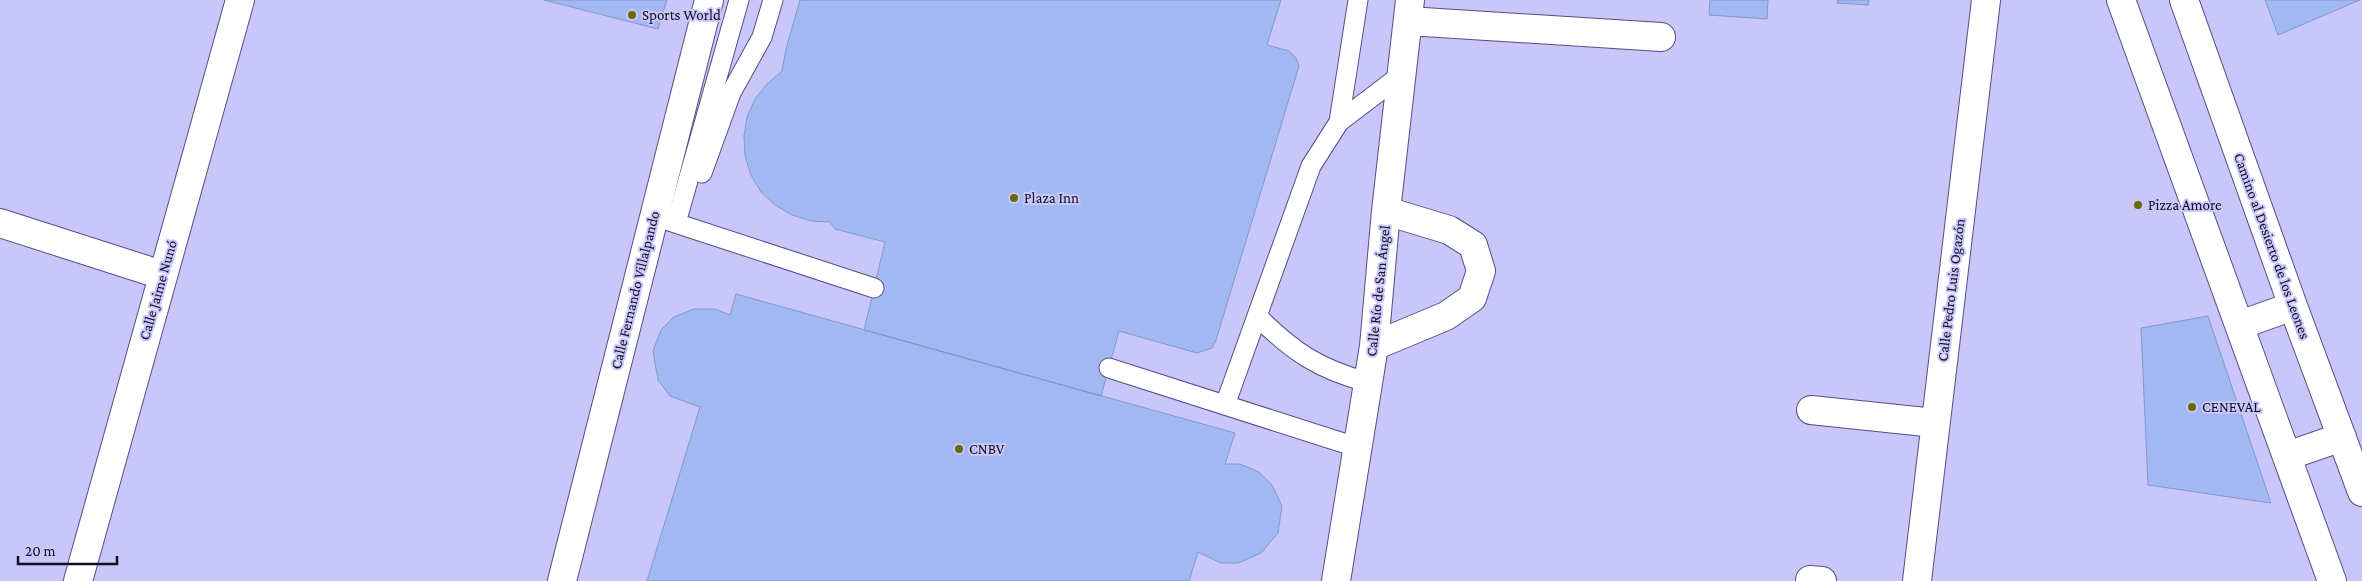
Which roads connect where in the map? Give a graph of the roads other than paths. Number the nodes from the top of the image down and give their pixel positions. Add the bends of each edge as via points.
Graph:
1 (240, 0) edge
2 (710, 0) edge
3 (739, 0) edge
4 (773, 0) edge
5 (1358, 0) edge
6 (1986, 0) edge
7 (2121, 0) edge
8 (2184, 0) edge
9 (1409, 11) edge
10 (1661, 37) dead end
11 (1400, 75) junction
12 (1339, 122) junction
13 (682, 200) junction
14 (1386, 212) junction
15 (664, 220) junction
16 (0, 223) edge
17 (162, 275) junction
18 (874, 288) dead end
19 (2293, 306) junction
20 (1257, 316) junction
21 (2240, 325) junction
22 (1374, 346) junction
23 (1109, 368) dead end
24 (1367, 382) junction
25 (1225, 405) junction
26 (1811, 410) dead end
27 (1935, 423) junction
28 (2342, 437) junction
29 (1356, 447) junction
30 (2287, 456) junction
31 (2362, 492) edge
32 (1335, 580) edge
33 (78, 581) edge
34 (562, 581) edge
35 (1917, 581) edge
36 (2332, 581) edge

1 - 17 street, Calle Jaime Nunó
2 - 15 street, Calle Fernando Villalpando
3 - 13 lane
4 - 13 lane via 762,37 731,93 697,186
5 - 12 lane
6 - 27 street, Calle Pedro Luis Ogazón
7 - 21 street
8 - 19 street, Camino al Desierto de los Leones
9 - 10 street
9 - 11 street, Calle Río de San Ángel
11 - 12 lane
11 - 14 street, Calle Río de San Ángel
12 - 20 lane via 1311,166
13 - 15 lane
14 - 22 street, Calle Río de San Ángel
14 - 22 street via 1449,230 1472,245 1481,272 1472,298 1446,316
15 - 18 lane
15 - 34 street, Calle Fernando Villalpando
16 - 17 street
17 - 33 street, Calle Jaime Nunó
19 - 21 street
19 - 28 street, Camino al Desierto de los Leones
20 - 24 lane via 1302,356 1343,376
20 - 25 lane
21 - 30 street
22 - 24 street, Calle Río de San Ángel
23 - 25 lane
24 - 29 street, Calle Río de San Ángel
25 - 29 lane
26 - 27 street
27 - 35 street, Calle Pedro Luis Ogazón
28 - 30 street
28 - 31 street, Camino al Desierto de los Leones
29 - 32 street, Calle Río de San Ángel
30 - 36 street

